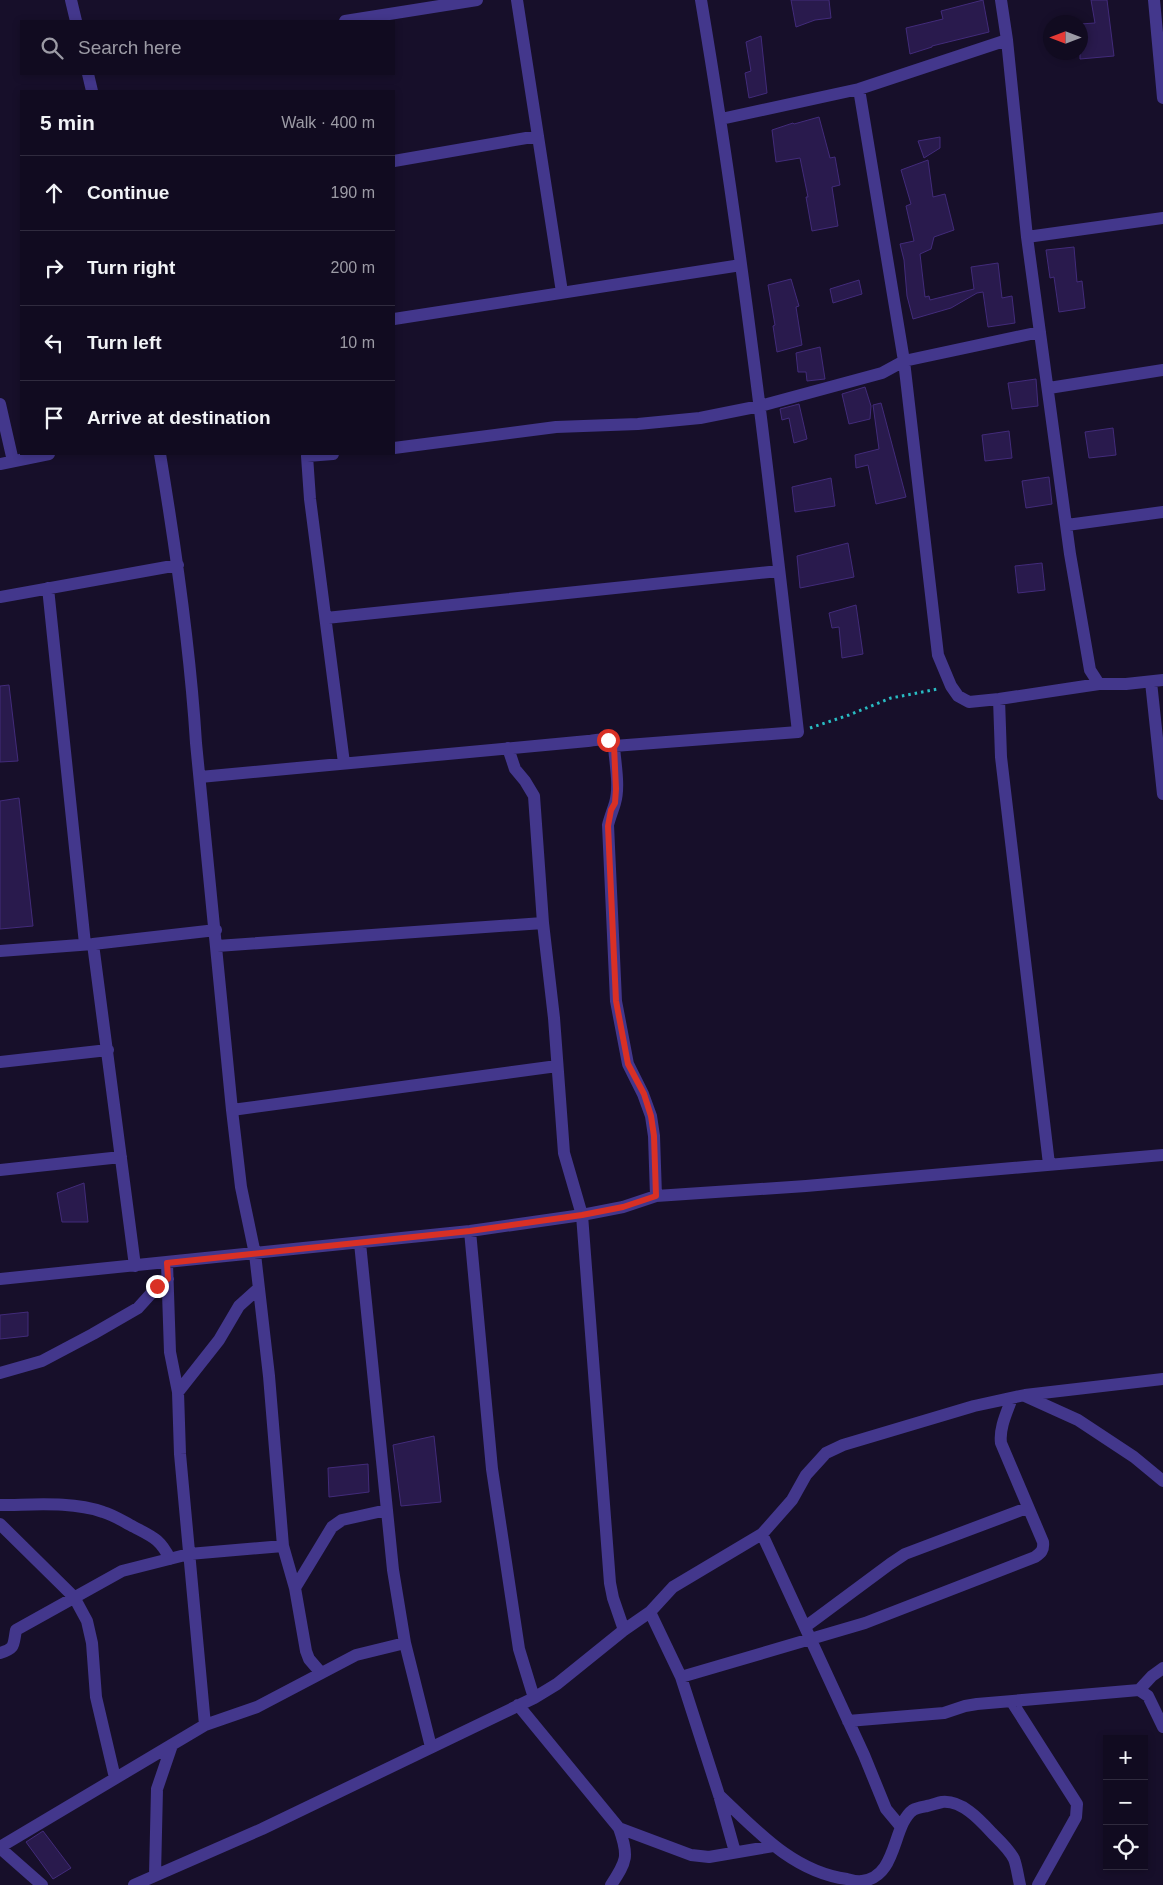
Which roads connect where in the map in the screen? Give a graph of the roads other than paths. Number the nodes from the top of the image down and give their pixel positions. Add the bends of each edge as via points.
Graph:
1 (70, 0) edge
2 (477, 0) edge
3 (518, 0) edge
4 (701, 0) edge
5 (1000, 0) edge
6 (1154, 0) edge
7 (76, 20) edge
8 (351, 20) edge
9 (1007, 40) junction
10 (88, 75) edge
11 (1162, 82) edge
12 (859, 89) junction
13 (92, 90) edge
14 (1163, 98) edge
15 (721, 119) junction
16 (538, 136) junction
17 (395, 161) edge
18 (1163, 218) edge
19 (1028, 237) junction
20 (741, 264) junction
21 (562, 292) junction
22 (395, 319) edge
23 (1040, 332) junction
24 (904, 361) junction
25 (1163, 370) edge
26 (1049, 388) junction
27 (0, 404) edge
28 (760, 406) junction
29 (395, 448) edge
30 (44, 455) edge
31 (160, 455) edge
32 (307, 455) edge
33 (13, 461) junction
34 (0, 464) edge
35 (1163, 512) edge
36 (1067, 525) junction
37 (178, 565) junction
38 (779, 570) junction
39 (48, 588) junction
40 (0, 597) edge
41 (326, 618) junction
42 (1157, 681) edge
43 (1099, 684) junction
44 (999, 699) junction
45 (614, 746) junction
46 (508, 748) junction
47 (344, 763) junction
48 (200, 777) junction
49 (1163, 794) edge
50 (542, 923) junction
51 (216, 930) junction
52 (89, 944) junction
53 (217, 946) junction
54 (0, 951) edge
55 (108, 1050) junction
56 (0, 1062) edge
57 (557, 1066) junction
58 (232, 1110) junction
59 (1163, 1155) edge
60 (121, 1157) junction
61 (1049, 1164) junction
62 (0, 1170) edge
63 (656, 1196) junction
64 (582, 1215) junction
65 (470, 1231) junction
66 (360, 1243) junction
67 (255, 1254) junction
68 (167, 1263) junction
69 (135, 1266) junction
70 (0, 1279) edge
71 (168, 1279) junction
72 (259, 1288) junction
73 (0, 1373) edge
74 (1163, 1380) edge
75 (178, 1392) junction
76 (1018, 1397) junction
77 (1163, 1480) edge
78 (0, 1505) edge
79 (1028, 1508) junction
80 (387, 1510) junction
81 (0, 1524) edge
82 (762, 1534) junction
83 (283, 1546) junction
84 (189, 1554) junction
85 (170, 1559) junction
86 (295, 1588) junction
87 (74, 1597) junction
88 (650, 1612) junction
89 (805, 1627) junction
90 (624, 1630) junction
91 (810, 1639) junction
92 (405, 1643) junction
93 (0, 1653) edge
94 (1163, 1668) edge
95 (321, 1673) junction
96 (681, 1677) junction
97 (1139, 1690) junction
98 (534, 1698) junction
99 (1012, 1702) junction
100 (518, 1705) junction
101 (848, 1721) junction
102 (205, 1725) junction
103 (1163, 1726) edge
104 (172, 1745) junction
105 (432, 1747) junction
106 (115, 1778) junction
107 (719, 1795) junction
108 (901, 1827) junction
109 (619, 1828) junction
110 (773, 1846) junction
111 (0, 1847) edge
112 (735, 1852) junction
113 (155, 1875) junction
114 (831, 1881) edge
115 (876, 1881) edge
116 (42, 1885) edge
117 (134, 1885) edge
118 (611, 1885) edge
119 (1020, 1885) edge
120 (1038, 1885) edge

1 - 7 street
2 - 8 street
3 - 16 street
4 - 15 street
5 - 9 street
6 - 11 street
9 - 12 street
9 - 19 street
10 - 13 street
11 - 14 street
12 - 15 street
12 - 24 street
15 - 20 street
16 - 17 street
16 - 21 street
18 - 19 street
19 - 23 street
20 - 21 street
20 - 28 street
21 - 22 street
23 - 24 street
23 - 26 street
24 - 28 street via 882,373
24 - 44 street via 938,655 958,696 968,702
25 - 26 street
26 - 36 street
27 - 33 street
28 - 29 street via 700,418 556,427
28 - 38 street
30 - 33 street
31 - 37 street
32 - 41 street
33 - 34 street
35 - 36 street
36 - 43 street via 1090,670
37 - 39 street
37 - 48 street
38 - 41 street
38 - 45 street via 798,732
39 - 40 street
39 - 52 street
41 - 47 street
42 - 43 street
42 - 49 street
43 - 44 street
44 - 61 street via 1001,757
45 - 46 street via 608,740
45 - 63 street via 615,803 608,826 616,1001 628,1064 651,1116
46 - 47 street
46 - 50 street via 515,769 534,796
47 - 48 street
48 - 51 street
50 - 53 street
50 - 57 street
51 - 52 street
51 - 53 street
52 - 54 street
52 - 55 street
53 - 58 street
55 - 56 street
55 - 60 street
57 - 58 street
57 - 64 street via 564,1153
58 - 67 street via 241,1187
59 - 61 street
60 - 62 street
60 - 69 street
61 - 63 street
63 - 64 street
64 - 65 street
64 - 90 street via 610,1583
65 - 66 street
65 - 98 street via 492,1469 519,1649
66 - 67 street
66 - 80 street
67 - 68 street
67 - 72 street
68 - 69 street
68 - 71 street
69 - 70 street
71 - 73 street via 157,1286 138,1308 93,1334 42,1360
71 - 75 street via 170,1352
72 - 75 street via 239,1306 220,1340
72 - 83 street
74 - 76 street
75 - 84 street
76 - 77 street via 1078,1420
76 - 79 street via 1000,1437
76 - 82 street via 974,1406 826,1453
78 - 85 street via 64,1506 104,1512 153,1537 163,1545
79 - 89 street via 905,1554
79 - 91 street via 1044,1547 1042,1553 865,1623
80 - 86 street via 342,1520 332,1527
80 - 92 street
81 - 87 street
82 - 88 street via 672,1587
82 - 89 street
83 - 84 street
83 - 86 street
84 - 85 street
84 - 102 street
85 - 87 street via 122,1571
86 - 95 street via 306,1651
87 - 93 street via 16,1630 14,1645
87 - 106 street via 87,1621 92,1643 96,1697
88 - 90 street
88 - 96 street
89 - 91 street
90 - 98 street via 557,1684
91 - 96 street
91 - 101 street
92 - 95 street via 356,1655
92 - 105 street
94 - 97 street
95 - 102 street via 257,1707
96 - 107 street
97 - 99 street
97 - 103 street via 1148,1696
98 - 100 street
99 - 101 street via 977,1704 931,1715
99 - 120 street via 1077,1804 1076,1817
100 - 105 street
100 - 109 street
101 - 108 street via 886,1809
102 - 104 street
104 - 106 street
104 - 113 street via 158,1789
105 - 113 street via 262,1829
106 - 111 street
107 - 110 street
107 - 112 street
108 - 115 street via 893,1852
108 - 119 street via 913,1809 943,1802 956,1805 975,1816 1007,1848 1014,1859
109 - 112 street via 691,1855 709,1857
109 - 118 street via 625,1846 625,1861
110 - 112 street
110 - 114 street
111 - 116 street
113 - 117 street
114 - 115 street

